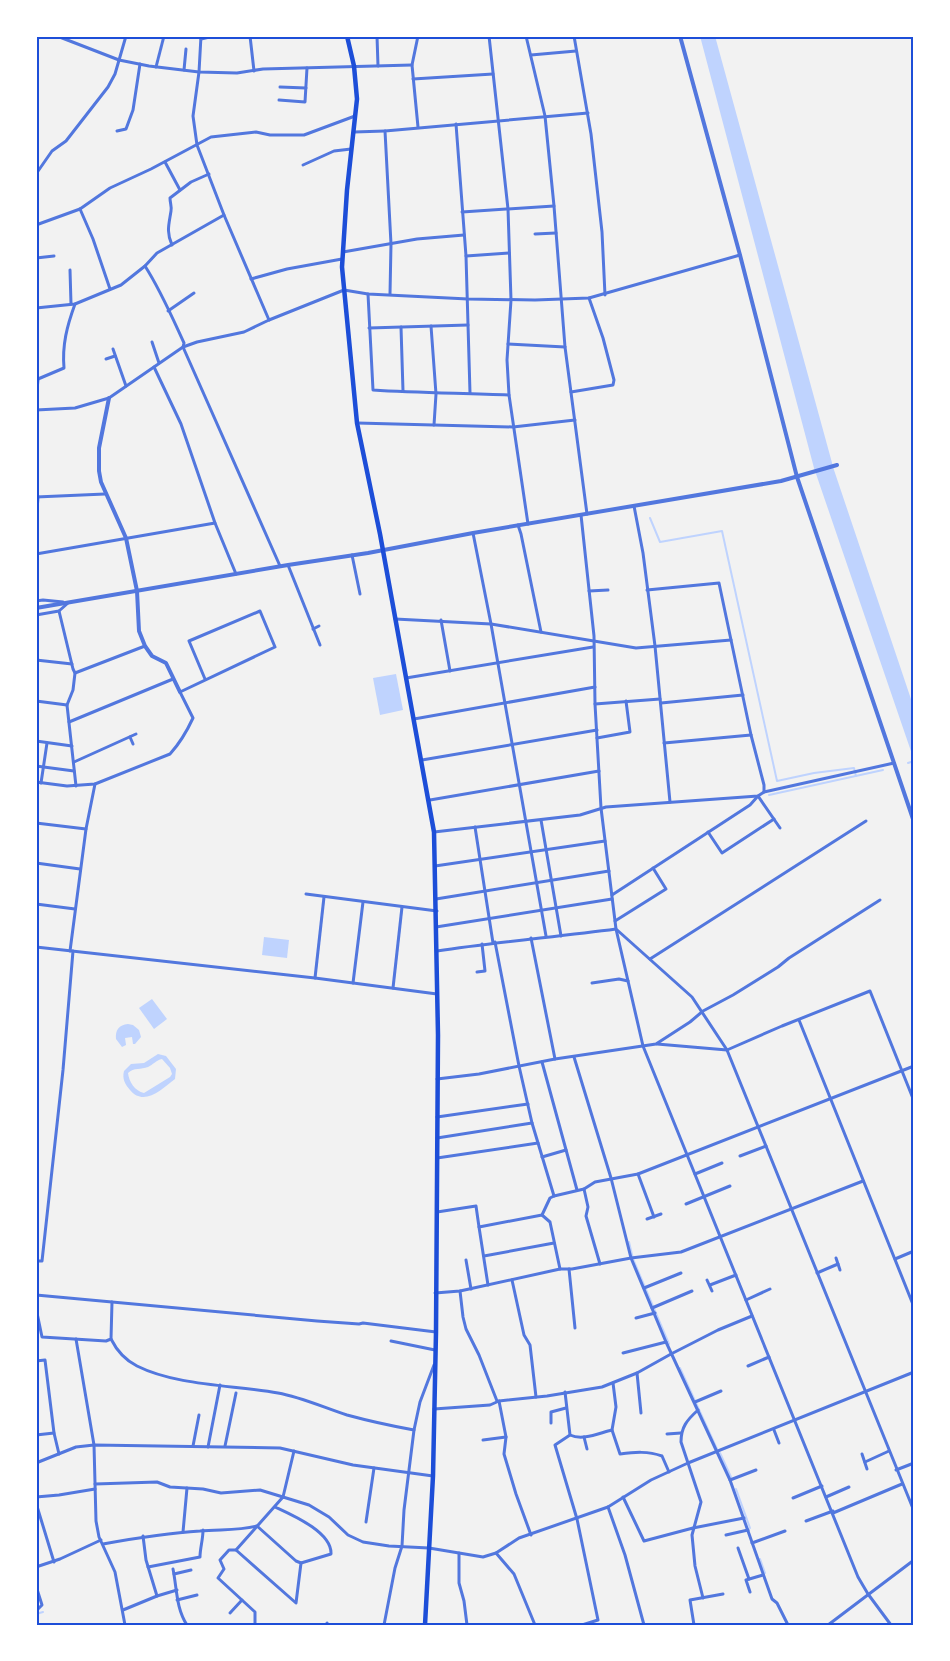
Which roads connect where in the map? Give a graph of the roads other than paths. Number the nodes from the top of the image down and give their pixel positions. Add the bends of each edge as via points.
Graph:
1 (57, 36) edge
2 (126, 36) edge
3 (164, 36) edge
4 (214, 36) edge
5 (250, 36) edge
6 (346, 36) edge
7 (377, 36) edge
8 (418, 36) edge
9 (489, 36) edge
10 (526, 36) edge
11 (574, 36) edge
12 (680, 36) edge
13 (201, 37) edge
14 (186, 49) dead end
15 (576, 51) junction
16 (531, 55) junction
17 (119, 60) junction
18 (140, 64) junction
19 (412, 65) junction
20 (354, 66) junction
21 (378, 66) junction
22 (156, 67) junction
23 (307, 68) junction
24 (184, 70) junction
25 (254, 71) junction
26 (200, 72) junction
27 (493, 74) junction
28 (414, 79) junction
29 (280, 86) dead end
30 (306, 88) junction
31 (279, 100) dead end
32 (588, 113) junction
33 (356, 116) junction
34 (545, 116) junction
35 (498, 121) junction
36 (456, 124) junction
37 (418, 128) junction
38 (117, 131) dead end
39 (385, 131) junction
40 (354, 132) junction
41 (197, 145) junction
42 (352, 149) junction
43 (165, 162) junction
44 (303, 165) dead end
45 (36, 174) edge
46 (209, 174) junction
47 (180, 190) junction
48 (554, 206) junction
49 (80, 209) junction
50 (508, 209) junction
51 (462, 212) junction
52 (224, 214) junction
53 (36, 225) edge
54 (556, 233) junction
55 (535, 234) dead end
56 (464, 235) junction
57 (172, 244) junction
58 (392, 244) junction
59 (342, 252) junction
60 (509, 253) junction
61 (740, 255) junction
62 (54, 256) dead end
63 (466, 256) junction
64 (36, 258) edge
65 (342, 259) junction
66 (146, 266) junction
67 (70, 270) dead end
68 (252, 279) junction
69 (110, 289) junction
70 (344, 290) junction
71 (194, 293) dead end
72 (368, 294) junction
73 (390, 294) junction
74 (605, 295) junction
75 (589, 298) junction
76 (468, 299) junction
77 (511, 300) junction
78 (561, 300) junction
79 (73, 304) junction
80 (36, 308) edge
81 (168, 311) junction
82 (269, 320) junction
83 (468, 325) junction
84 (431, 326) junction
85 (401, 327) junction
86 (370, 328) junction
87 (152, 342) dead end
88 (508, 344) junction
89 (183, 347) junction
90 (565, 347) junction
91 (113, 349) dead end
92 (115, 356) junction
93 (106, 359) dead end
94 (159, 363) junction
95 (154, 367) junction
96 (36, 373) edge
97 (38, 379) junction
98 (126, 386) junction
99 (403, 392) junction
100 (571, 392) junction
101 (470, 393) junction
102 (436, 394) junction
103 (509, 395) junction
104 (109, 398) junction
105 (36, 403) edge
106 (36, 410) edge
107 (575, 420) junction
108 (357, 423) junction
109 (434, 425) junction
110 (513, 427) junction
111 (837, 465) dead end
112 (797, 477) junction
113 (36, 488) edge
114 (105, 494) junction
115 (37, 497) edge
116 (634, 506) junction
117 (581, 515) junction
118 (587, 515) junction
119 (215, 523) junction
120 (36, 524) edge
121 (528, 524) junction
122 (518, 525) junction
123 (473, 533) junction
124 (126, 538) junction
125 (382, 549) junction
126 (36, 554) edge
127 (352, 555) junction
128 (288, 564) junction
129 (280, 566) junction
130 (236, 574) junction
131 (608, 590) dead end
132 (647, 590) junction
133 (136, 591) junction
134 (589, 591) junction
135 (360, 594) dead end
136 (36, 601) edge
137 (68, 603) junction
138 (36, 608) edge
139 (59, 611) junction
140 (36, 615) edge
141 (394, 619) junction
142 (441, 620) junction
143 (491, 624) junction
144 (319, 626) dead end
145 (313, 628) junction
146 (541, 632) junction
147 (731, 640) junction
148 (594, 641) junction
149 (320, 645) dead end
150 (145, 646) junction
151 (593, 646) junction
152 (655, 646) junction
153 (36, 660) edge
154 (498, 663) junction
155 (72, 664) junction
156 (450, 671) junction
157 (75, 674) junction
158 (406, 678) junction
159 (173, 679) junction
160 (205, 679) junction
161 (595, 687) junction
162 (180, 692) junction
163 (743, 695) junction
164 (660, 698) junction
165 (36, 701) edge
166 (626, 701) junction
167 (505, 703) junction
168 (661, 703) junction
169 (595, 704) junction
170 (68, 705) junction
171 (414, 719) junction
172 (70, 722) junction
173 (597, 730) junction
174 (136, 734) dead end
175 (751, 736) junction
176 (130, 737) junction
177 (597, 738) junction
178 (36, 742) edge
179 (46, 743) junction
180 (664, 743) junction
181 (133, 744) dead end
182 (512, 744) junction
183 (72, 746) junction
184 (422, 760) junction
185 (74, 762) junction
186 (894, 763) junction
187 (36, 766) edge
188 (43, 767) junction
189 (74, 771) junction
190 (599, 771) junction
191 (38, 782) edge
192 (95, 784) junction
193 (520, 785) junction
194 (76, 786) junction
195 (764, 792) junction
196 (758, 796) junction
197 (430, 800) junction
198 (670, 802) junction
199 (601, 808) junction
200 (774, 819) junction
201 (526, 820) junction
202 (541, 820) junction
203 (866, 821) dead end
204 (914, 822) edge
205 (36, 823) edge
206 (475, 827) junction
207 (780, 828) dead end
208 (86, 830) junction
209 (434, 832) junction
210 (708, 832) junction
211 (605, 841) junction
212 (546, 850) junction
213 (532, 852) junction
214 (481, 860) junction
215 (36, 863) edge
216 (435, 866) junction
217 (653, 868) junction
218 (80, 869) junction
219 (609, 871) junction
220 (551, 880) junction
221 (538, 883) junction
222 (486, 890) junction
223 (306, 894) dead end
224 (324, 896) junction
225 (612, 897) junction
226 (436, 899) junction
227 (880, 900) dead end
228 (363, 902) junction
229 (36, 904) edge
230 (402, 907) junction
231 (556, 908) junction
232 (75, 909) junction
233 (542, 910) junction
234 (437, 911) junction
235 (491, 919) junction
236 (615, 921) junction
237 (436, 927) junction
238 (616, 929) junction
239 (546, 936) junction
240 (561, 936) junction
241 (531, 938) junction
242 (494, 942) junction
243 (482, 944) junction
244 (36, 947) edge
245 (72, 951) junction
246 (436, 951) junction
247 (650, 959) junction
248 (478, 972) dead end
249 (315, 978) junction
250 (628, 981) junction
251 (597, 982) junction
252 (353, 983) junction
253 (592, 983) dead end
254 (393, 988) junction
255 (598, 989) dead end
256 (437, 994) junction
257 (703, 1011) junction
258 (799, 1020) junction
259 (656, 1044) junction
260 (643, 1046) junction
261 (727, 1050) junction
262 (574, 1056) junction
263 (555, 1059) junction
264 (542, 1062) junction
265 (519, 1066) junction
266 (914, 1066) edge
267 (902, 1071) junction
268 (437, 1079) junction
269 (829, 1099) junction
270 (914, 1101) edge
271 (528, 1104) junction
272 (438, 1117) junction
273 (532, 1123) junction
274 (758, 1128) junction
275 (437, 1138) junction
276 (538, 1143) junction
277 (766, 1146) junction
278 (566, 1150) junction
279 (688, 1156) junction
280 (740, 1156) dead end
281 (542, 1157) junction
282 (437, 1158) junction
283 (722, 1162) dead end
284 (638, 1174) junction
285 (695, 1174) junction
286 (611, 1178) junction
287 (863, 1181) junction
288 (730, 1186) dead end
289 (584, 1189) junction
290 (577, 1190) junction
291 (554, 1196) junction
292 (704, 1196) junction
293 (686, 1204) dead end
294 (792, 1209) junction
295 (436, 1212) junction
296 (661, 1214) dead end
297 (542, 1215) junction
298 (654, 1217) junction
299 (646, 1219) dead end
300 (479, 1227) junction
301 (720, 1237) junction
302 (554, 1243) junction
303 (914, 1251) edge
304 (484, 1256) junction
305 (633, 1257) junction
306 (836, 1258) dead end
307 (895, 1259) junction
308 (466, 1260) dead end
309 (36, 1261) edge
310 (600, 1264) junction
311 (838, 1264) junction
312 (560, 1269) junction
313 (570, 1269) junction
314 (840, 1270) dead end
315 (681, 1273) dead end
316 (817, 1273) junction
317 (736, 1275) junction
318 (512, 1280) junction
319 (707, 1280) dead end
320 (488, 1285) junction
321 (710, 1285) junction
322 (645, 1287) junction
323 (471, 1288) junction
324 (770, 1290) dead end
325 (460, 1291) junction
326 (692, 1291) dead end
327 (712, 1291) dead end
328 (435, 1293) junction
329 (36, 1295) edge
330 (746, 1300) junction
331 (112, 1301) junction
332 (654, 1307) junction
333 (914, 1307) edge
334 (36, 1308) edge
335 (654, 1313) junction
336 (752, 1316) junction
337 (636, 1318) dead end
338 (575, 1328) dead end
339 (436, 1332) junction
340 (76, 1339) junction
341 (111, 1339) junction
342 (391, 1341) dead end
343 (666, 1342) junction
344 (435, 1350) junction
345 (630, 1351) junction
346 (623, 1353) dead end
347 (671, 1354) junction
348 (631, 1357) dead end
349 (769, 1357) junction
350 (36, 1361) edge
351 (435, 1364) junction
352 (748, 1366) dead end
353 (914, 1372) edge
354 (637, 1373) junction
355 (613, 1383) junction
356 (220, 1385) junction
357 (864, 1391) junction
358 (565, 1392) junction
359 (721, 1392) dead end
360 (236, 1393) dead end
361 (536, 1397) junction
362 (498, 1401) junction
363 (696, 1402) junction
364 (566, 1408) junction
365 (434, 1409) junction
366 (698, 1410) junction
367 (641, 1413) dead end
368 (199, 1415) dead end
369 (794, 1420) junction
370 (551, 1423) dead end
371 (414, 1430) junction
372 (612, 1430) junction
373 (774, 1430) junction
374 (54, 1433) junction
375 (681, 1433) junction
376 (667, 1434) dead end
377 (570, 1435) junction
378 (36, 1436) edge
379 (506, 1437) junction
380 (584, 1437) junction
381 (483, 1440) dead end
382 (779, 1443) dead end
383 (94, 1445) junction
384 (193, 1446) junction
385 (225, 1446) junction
386 (208, 1447) junction
387 (587, 1448) dead end
388 (294, 1451) junction
389 (718, 1451) junction
390 (889, 1451) junction
391 (60, 1454) junction
392 (862, 1454) dead end
393 (865, 1462) junction
394 (914, 1462) edge
395 (36, 1463) edge
396 (688, 1463) junction
397 (374, 1468) junction
398 (868, 1468) dead end
399 (756, 1470) dead end
400 (896, 1470) junction
401 (669, 1472) junction
402 (408, 1474) junction
403 (432, 1476) junction
404 (730, 1480) junction
405 (902, 1484) junction
406 (822, 1486) junction
407 (95, 1487) junction
408 (849, 1487) dead end
409 (187, 1488) junction
410 (36, 1497) edge
411 (283, 1497) junction
412 (622, 1497) junction
413 (826, 1497) junction
414 (793, 1498) dead end
415 (36, 1502) edge
416 (275, 1507) junction
417 (608, 1507) junction
418 (914, 1511) edge
419 (833, 1512) junction
420 (744, 1518) junction
421 (577, 1519) junction
422 (806, 1521) dead end
423 (366, 1522) dead end
424 (258, 1526) junction
425 (693, 1528) junction
426 (203, 1530) junction
427 (748, 1530) junction
428 (785, 1530) dead end
429 (183, 1532) junction
430 (531, 1535) junction
431 (726, 1535) dead end
432 (143, 1536) junction
433 (101, 1540) junction
434 (752, 1543) junction
435 (104, 1544) junction
436 (402, 1546) junction
437 (429, 1548) junction
438 (738, 1548) dead end
439 (236, 1550) junction
440 (459, 1553) junction
441 (496, 1554) junction
442 (914, 1560) edge
443 (54, 1562) junction
444 (301, 1563) junction
445 (36, 1567) edge
446 (148, 1567) junction
447 (191, 1570) dead end
448 (763, 1575) junction
449 (749, 1579) junction
450 (36, 1586) edge
451 (177, 1590) junction
452 (750, 1592) dead end
453 (723, 1594) dead end
454 (868, 1594) junction
455 (197, 1595) dead end
456 (157, 1596) junction
457 (703, 1598) junction
458 (177, 1600) junction
459 (242, 1600) junction
460 (124, 1610) junction
461 (36, 1611) edge
462 (230, 1613) dead end
463 (125, 1625) edge
464 (187, 1625) edge
465 (254, 1625) edge
466 (384, 1625) edge
467 (425, 1625) edge
468 (467, 1625) edge
469 (535, 1625) edge
470 (582, 1625) edge
471 (644, 1625) edge
472 (694, 1625) edge
473 (788, 1625) edge
474 (828, 1625) edge
475 (892, 1625) edge

1 - 17 street
2 - 17 street
3 - 22 street
4 - 13 street
5 - 25 street
6 - 20 main road
7 - 21 street
8 - 19 street
9 - 27 street
10 - 16 street
11 - 15 street
12 - 61 street
13 - 26 street
14 - 24 street
15 - 16 street
15 - 32 street
16 - 34 street
17 - 18 street
17 - 45 street via 108,87
18 - 22 street
18 - 38 street via 133,110 126,129
19 - 21 street
19 - 28 street
20 - 21 street
20 - 23 street
20 - 33 main road
22 - 24 street
23 - 25 street
23 - 30 street
24 - 26 street
25 - 26 street
26 - 41 street via 193,116
27 - 28 street
27 - 35 street
28 - 37 street
29 - 30 street
30 - 31 street via 305,102
32 - 34 street
32 - 74 street via 602,232
33 - 40 main road
33 - 41 street via 304,135 247,132 211,137
34 - 35 street
34 - 48 street
35 - 36 street
35 - 50 street
36 - 37 street
36 - 51 street
37 - 39 street
39 - 40 street
39 - 58 street
40 - 42 main road
41 - 43 street
41 - 46 street
42 - 44 street via 334,151
42 - 59 main road
43 - 47 street
43 - 49 street via 110,188
46 - 47 street
46 - 52 street
47 - 57 street via 170,198 172,210 168,233
48 - 50 street
48 - 54 street
49 - 53 street
49 - 69 street
50 - 51 street
50 - 60 street
51 - 56 street
52 - 57 street
52 - 68 street
54 - 55 street
54 - 78 street
56 - 58 street
56 - 63 street
57 - 66 street
58 - 59 street
58 - 73 street
59 - 65 main road
60 - 63 street
60 - 77 street
61 - 74 street
61 - 112 street
62 - 64 street
63 - 76 street
65 - 68 street
65 - 70 main road
66 - 69 street via 121,285
66 - 81 street via 164,296
67 - 79 street
68 - 82 street
69 - 79 street
70 - 72 street
70 - 82 street
70 - 108 main road
71 - 81 street
72 - 73 street
72 - 86 street
73 - 76 street
74 - 75 street
75 - 78 street
75 - 100 street via 614,380 613,385
76 - 77 street
76 - 83 street
77 - 78 street
77 - 88 street
78 - 90 street
79 - 80 street
79 - 97 street via 63,348 64,368
81 - 89 street
82 - 89 street via 244,332
83 - 84 street
83 - 101 street
84 - 85 street
84 - 102 street
85 - 86 street
85 - 99 street
86 - 99 street via 373,390
87 - 94 street
88 - 90 street
88 - 103 street
89 - 94 street
89 - 129 street
90 - 100 street
91 - 92 street
92 - 93 street
92 - 98 street
94 - 95 street
95 - 98 street
95 - 119 street via 181,424
96 - 97 street
97 - 105 street
98 - 104 street
99 - 102 street
100 - 107 street
101 - 102 street
101 - 103 street
102 - 109 street
103 - 110 street
104 - 106 street via 75,408
104 - 114 street via 98,459
107 - 110 street
107 - 118 street
108 - 109 street
108 - 125 main road
109 - 110 street
110 - 121 street
111 - 112 street
112 - 116 street
112 - 186 street
113 - 115 street
114 - 115 street
114 - 124 street
115 - 120 street
116 - 118 street
116 - 132 street
117 - 118 street
117 - 121 street
117 - 134 street
119 - 124 street
119 - 130 street
121 - 122 street
122 - 123 street
122 - 146 street
123 - 125 street
123 - 143 street
124 - 126 street
124 - 133 street
125 - 127 street
125 - 141 main road
127 - 128 street
127 - 135 street
128 - 129 street
128 - 145 street
129 - 130 street
130 - 133 street
131 - 134 street
132 - 147 street via 719,583
132 - 152 street
133 - 137 street
133 - 150 street via 139,631
134 - 148 street
136 - 137 street
137 - 138 street
137 - 139 street
139 - 140 street
139 - 155 street
141 - 142 street
141 - 158 main road
142 - 143 street
142 - 156 street
143 - 146 street
143 - 154 street
144 - 145 street
145 - 149 street
146 - 148 street
147 - 152 street
147 - 163 street
148 - 151 street
148 - 152 street via 636,648
150 - 157 street
150 - 159 street via 152,656 166,663
151 - 154 street
151 - 161 street
152 - 164 street
153 - 155 street
154 - 156 street
154 - 167 street
155 - 157 street
156 - 158 street
157 - 170 street
158 - 171 main road
159 - 162 street
159 - 172 street
160 - 160 street via 275,647 260,611 189,641
160 - 162 street
161 - 167 street
161 - 169 street
162 - 192 street via 193,718 178,746 170,754
163 - 168 street
163 - 175 street
164 - 166 street
164 - 168 street
165 - 170 street
166 - 169 street
166 - 177 street via 630,732
167 - 171 street
167 - 182 street
168 - 180 street
169 - 173 street
170 - 172 street
171 - 184 main road
172 - 183 street
173 - 177 street
173 - 182 street
174 - 176 street
175 - 180 street
175 - 195 street
176 - 181 street
176 - 185 street
177 - 190 street
178 - 179 street
179 - 183 street
179 - 188 street
180 - 198 street
182 - 184 street
182 - 193 street
183 - 185 street
184 - 197 main road
185 - 189 street
186 - 195 street
186 - 204 street
187 - 188 street
188 - 189 street
188 - 191 street
189 - 194 street
190 - 193 street
190 - 199 street
191 - 194 street
192 - 194 street
192 - 208 street
193 - 197 street
193 - 201 street
195 - 196 street
196 - 198 street
196 - 200 street
196 - 210 street via 750,805
197 - 209 main road
198 - 199 street
199 - 202 street via 580,815
199 - 211 street
200 - 207 street
200 - 210 street via 722,853
201 - 202 street
201 - 206 street
201 - 213 street
202 - 212 street
203 - 247 street
205 - 208 street
206 - 209 street
206 - 214 street
208 - 218 street
209 - 216 main road
210 - 217 street
211 - 212 street
211 - 219 street
212 - 213 street
212 - 220 street
213 - 214 street
213 - 221 street
214 - 216 street
214 - 222 street
215 - 218 street
216 - 226 main road
217 - 225 street
217 - 236 street via 666,890
218 - 232 street
219 - 220 street
219 - 225 street
220 - 221 street
220 - 231 street
221 - 222 street
221 - 233 street
222 - 226 street
222 - 235 street
223 - 224 street
224 - 228 street
224 - 249 street
225 - 231 street
225 - 236 street
226 - 234 main road
227 - 257 street via 778,967
228 - 230 street
228 - 252 street
229 - 232 street
230 - 234 street
230 - 254 street
231 - 233 street
231 - 240 street
232 - 245 street
233 - 235 street
233 - 239 street
234 - 237 main road
235 - 237 street
235 - 242 street
236 - 238 street
237 - 246 main road
238 - 240 street
238 - 247 street
238 - 250 street
239 - 240 street
239 - 241 street
241 - 242 street
241 - 263 street
242 - 243 street
242 - 265 street
243 - 246 street
243 - 248 street via 485,971
244 - 245 street
245 - 249 street
245 - 309 street via 63,1070 42,1261
246 - 256 main road
247 - 257 street via 692,996
249 - 252 street
250 - 251 street
250 - 260 street
251 - 253 street
251 - 255 street
252 - 254 street
254 - 256 street
256 - 268 main road
257 - 259 street
257 - 261 street
258 - 261 street
258 - 267 street via 870,991
258 - 269 street
259 - 260 street
259 - 261 street
260 - 262 street
260 - 279 street
261 - 274 street
262 - 263 street
262 - 286 street
263 - 264 street
264 - 265 street
264 - 278 street
265 - 268 street
265 - 271 street
266 - 267 street
267 - 269 street
267 - 270 street
268 - 272 main road
269 - 274 street
269 - 287 street
271 - 272 street
271 - 273 street
272 - 275 main road
273 - 275 street
273 - 276 street
274 - 277 street
274 - 279 street
275 - 282 main road
276 - 281 street
276 - 282 street
277 - 280 street
277 - 294 street
278 - 281 street
278 - 290 street
279 - 284 street
279 - 285 street
281 - 291 street
282 - 295 main road
283 - 285 street
284 - 286 street
284 - 298 street
285 - 292 street
286 - 289 street
286 - 305 street
287 - 294 street
287 - 307 street
288 - 292 street
289 - 290 street
289 - 310 street via 588,1208 586,1216
290 - 291 street
291 - 297 street
292 - 293 street
292 - 301 street
294 - 301 street
294 - 316 street
295 - 300 street via 476,1206
295 - 328 main road
296 - 298 street
297 - 300 street
297 - 302 street via 550,1222
298 - 299 street
300 - 304 street
301 - 305 street via 681,1252
301 - 317 street
302 - 304 street
302 - 312 street
303 - 307 street
304 - 320 street
305 - 310 street
305 - 322 street
306 - 311 street
307 - 333 street
308 - 323 street
310 - 313 street
311 - 314 street
311 - 316 street
312 - 313 street
312 - 318 street
313 - 338 street
315 - 322 street
316 - 357 street
317 - 321 street
317 - 330 street
318 - 320 street
318 - 361 street via 524,1336 530,1345
319 - 321 street
320 - 323 street
321 - 327 street
322 - 332 street
323 - 325 street
324 - 330 street
325 - 328 street
325 - 362 street via 466,1329
326 - 332 street
328 - 339 main road
329 - 331 street
330 - 336 street
331 - 339 street
331 - 341 street
332 - 335 street
334 - 340 street via 42,1337
335 - 337 street
335 - 343 street
336 - 347 street
336 - 349 street
339 - 344 main road
340 - 341 street
340 - 383 street
341 - 356 street via 121,1354 137,1366 167,1376
342 - 344 street
343 - 345 street
343 - 347 street
344 - 351 main road
345 - 346 street
345 - 348 street
347 - 354 street
347 - 363 street
349 - 352 street
349 - 369 street
350 - 374 street via 45,1360
351 - 365 main road
351 - 371 street via 420,1402
353 - 357 street
354 - 355 street
354 - 367 street
355 - 358 street
355 - 372 street via 616,1407
356 - 371 street via 280,1393 350,1416
356 - 386 street
357 - 369 street
357 - 390 street
358 - 361 street
358 - 364 street
359 - 363 street
360 - 385 street
361 - 362 street
362 - 365 street via 490,1405
362 - 379 street
363 - 366 street
364 - 370 street via 550,1412
364 - 377 street
365 - 403 main road
366 - 375 street via 686,1422
366 - 389 street
368 - 384 street
369 - 373 street
369 - 406 street
371 - 402 street
372 - 380 street
372 - 401 street via 620,1454 644,1452 662,1456
373 - 382 street
373 - 389 street
374 - 378 street
374 - 391 street
375 - 376 street
375 - 396 street
377 - 380 street
377 - 421 street via 556,1445
379 - 381 street
379 - 430 street via 504,1454
380 - 387 street
383 - 384 street
383 - 391 street via 76,1446
383 - 407 street
384 - 386 street
385 - 386 street
385 - 388 street
388 - 397 street
388 - 411 street
389 - 396 street
389 - 404 street
390 - 393 street
390 - 400 street
391 - 395 street
392 - 393 street
393 - 398 street
394 - 400 street
396 - 401 street
396 - 425 street via 701,1502
397 - 402 street
397 - 423 street
399 - 404 street
400 - 405 street
401 - 412 street
402 - 403 street
402 - 436 street
403 - 437 main road
404 - 420 street
405 - 418 street
405 - 419 street
406 - 413 street
406 - 414 street
407 - 409 street via 146,1481
407 - 410 street
407 - 433 street via 96,1521
408 - 413 street
409 - 411 street via 221,1493 260,1490
409 - 429 street
411 - 416 street
411 - 436 street via 309,1505 329,1517 352,1538
412 - 417 street
412 - 425 street via 644,1541
413 - 419 street
415 - 443 street
416 - 424 street
416 - 444 street via 306,1522 328,1541 331,1554
417 - 421 street
417 - 471 street
419 - 422 street
419 - 454 street via 858,1577
420 - 425 street
420 - 427 street
421 - 430 street
421 - 470 street via 598,1620
424 - 426 street via 242,1530
424 - 439 street
424 - 444 street
425 - 457 street via 695,1566
426 - 429 street
426 - 446 street via 200,1557
427 - 431 street
427 - 434 street
428 - 434 street
429 - 432 street
430 - 441 street via 520,1538
432 - 435 street
432 - 446 street
433 - 435 street
433 - 443 street
434 - 448 street
435 - 460 street
436 - 437 street
436 - 466 street
437 - 440 street
437 - 467 main road
438 - 449 street
439 - 444 street via 296,1603
439 - 459 street via 229,1550 220,1560 224,1569 218,1578
440 - 441 street via 483,1557
440 - 468 street via 459,1583
441 - 469 street via 514,1574
442 - 454 street
443 - 445 street
446 - 456 street
447 - 451 street via 174,1572
448 - 449 street
448 - 473 street via 772,1599
449 - 452 street via 746,1580
450 - 461 street via 42,1605
451 - 456 street
451 - 458 street
453 - 457 street
454 - 474 street
454 - 475 street
455 - 458 street
456 - 460 street
457 - 472 street via 690,1600
458 - 464 street
459 - 462 street
459 - 465 street via 255,1612
460 - 463 street

